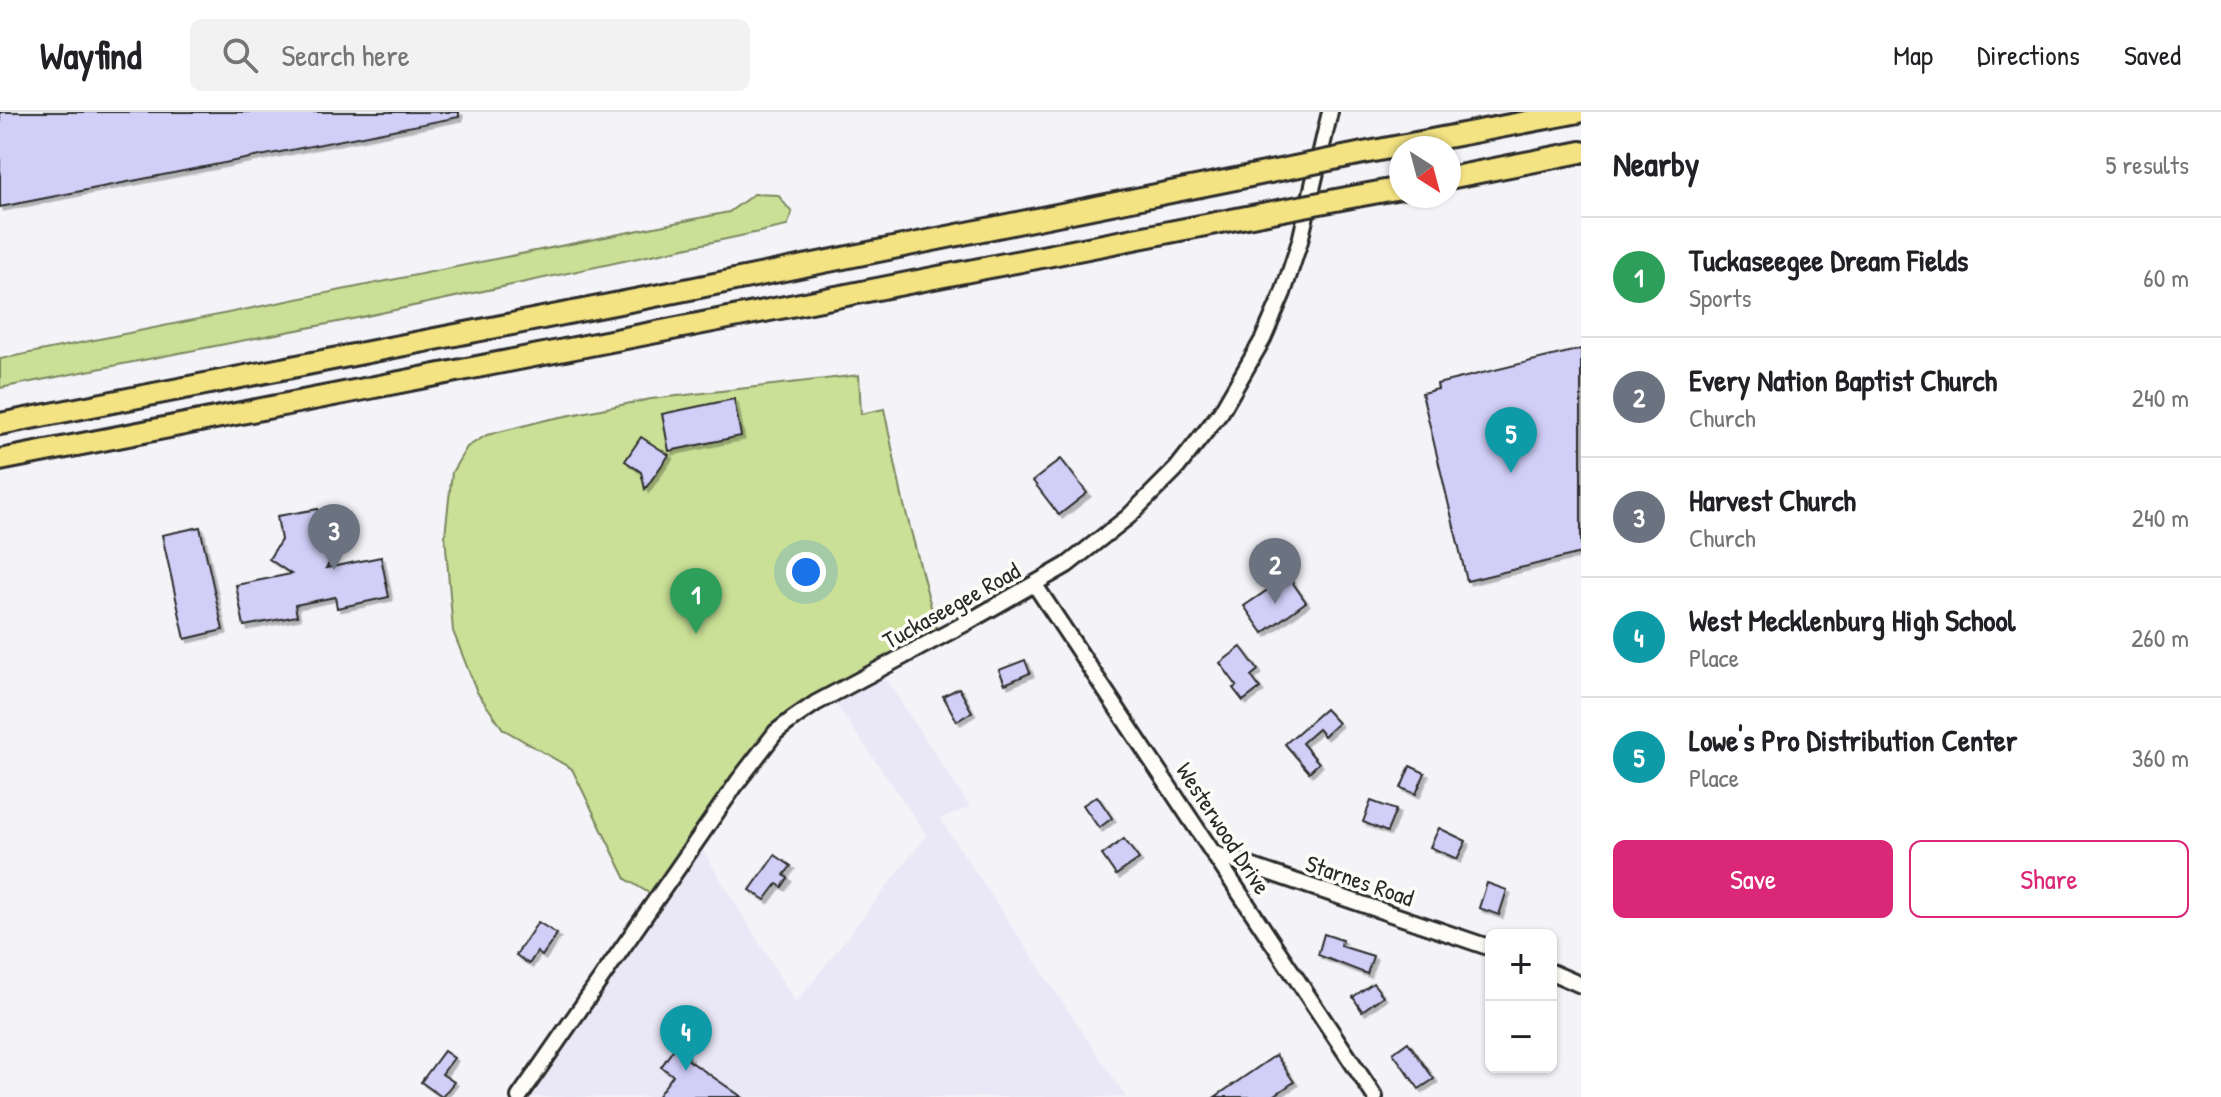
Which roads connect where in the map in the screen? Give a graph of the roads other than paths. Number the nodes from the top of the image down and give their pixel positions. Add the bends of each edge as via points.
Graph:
1 (1330, 112) edge
2 (1579, 112) edge
3 (1581, 152) edge
4 (1461, 176) edge
5 (1389, 190) edge
6 (0, 424) edge
7 (0, 460) edge
8 (1035, 585) junction
9 (1215, 854) junction
10 (1485, 946) edge
11 (1557, 975) edge
12 (1581, 985) edge
13 (519, 1097) edge
14 (1375, 1097) edge

1 - 8 street, Tuckaseegee Road via 1283,293 1221,412 1176,469 1128,517
2 - 6 highway, bridge
3 - 4 highway
5 - 7 highway, bridge
8 - 9 street, Westerwood Drive
8 - 13 street, Tuckaseegee Road via 816,703 776,732
9 - 10 street, Starnes Road
9 - 14 street, Westerwood Drive
11 - 12 street

